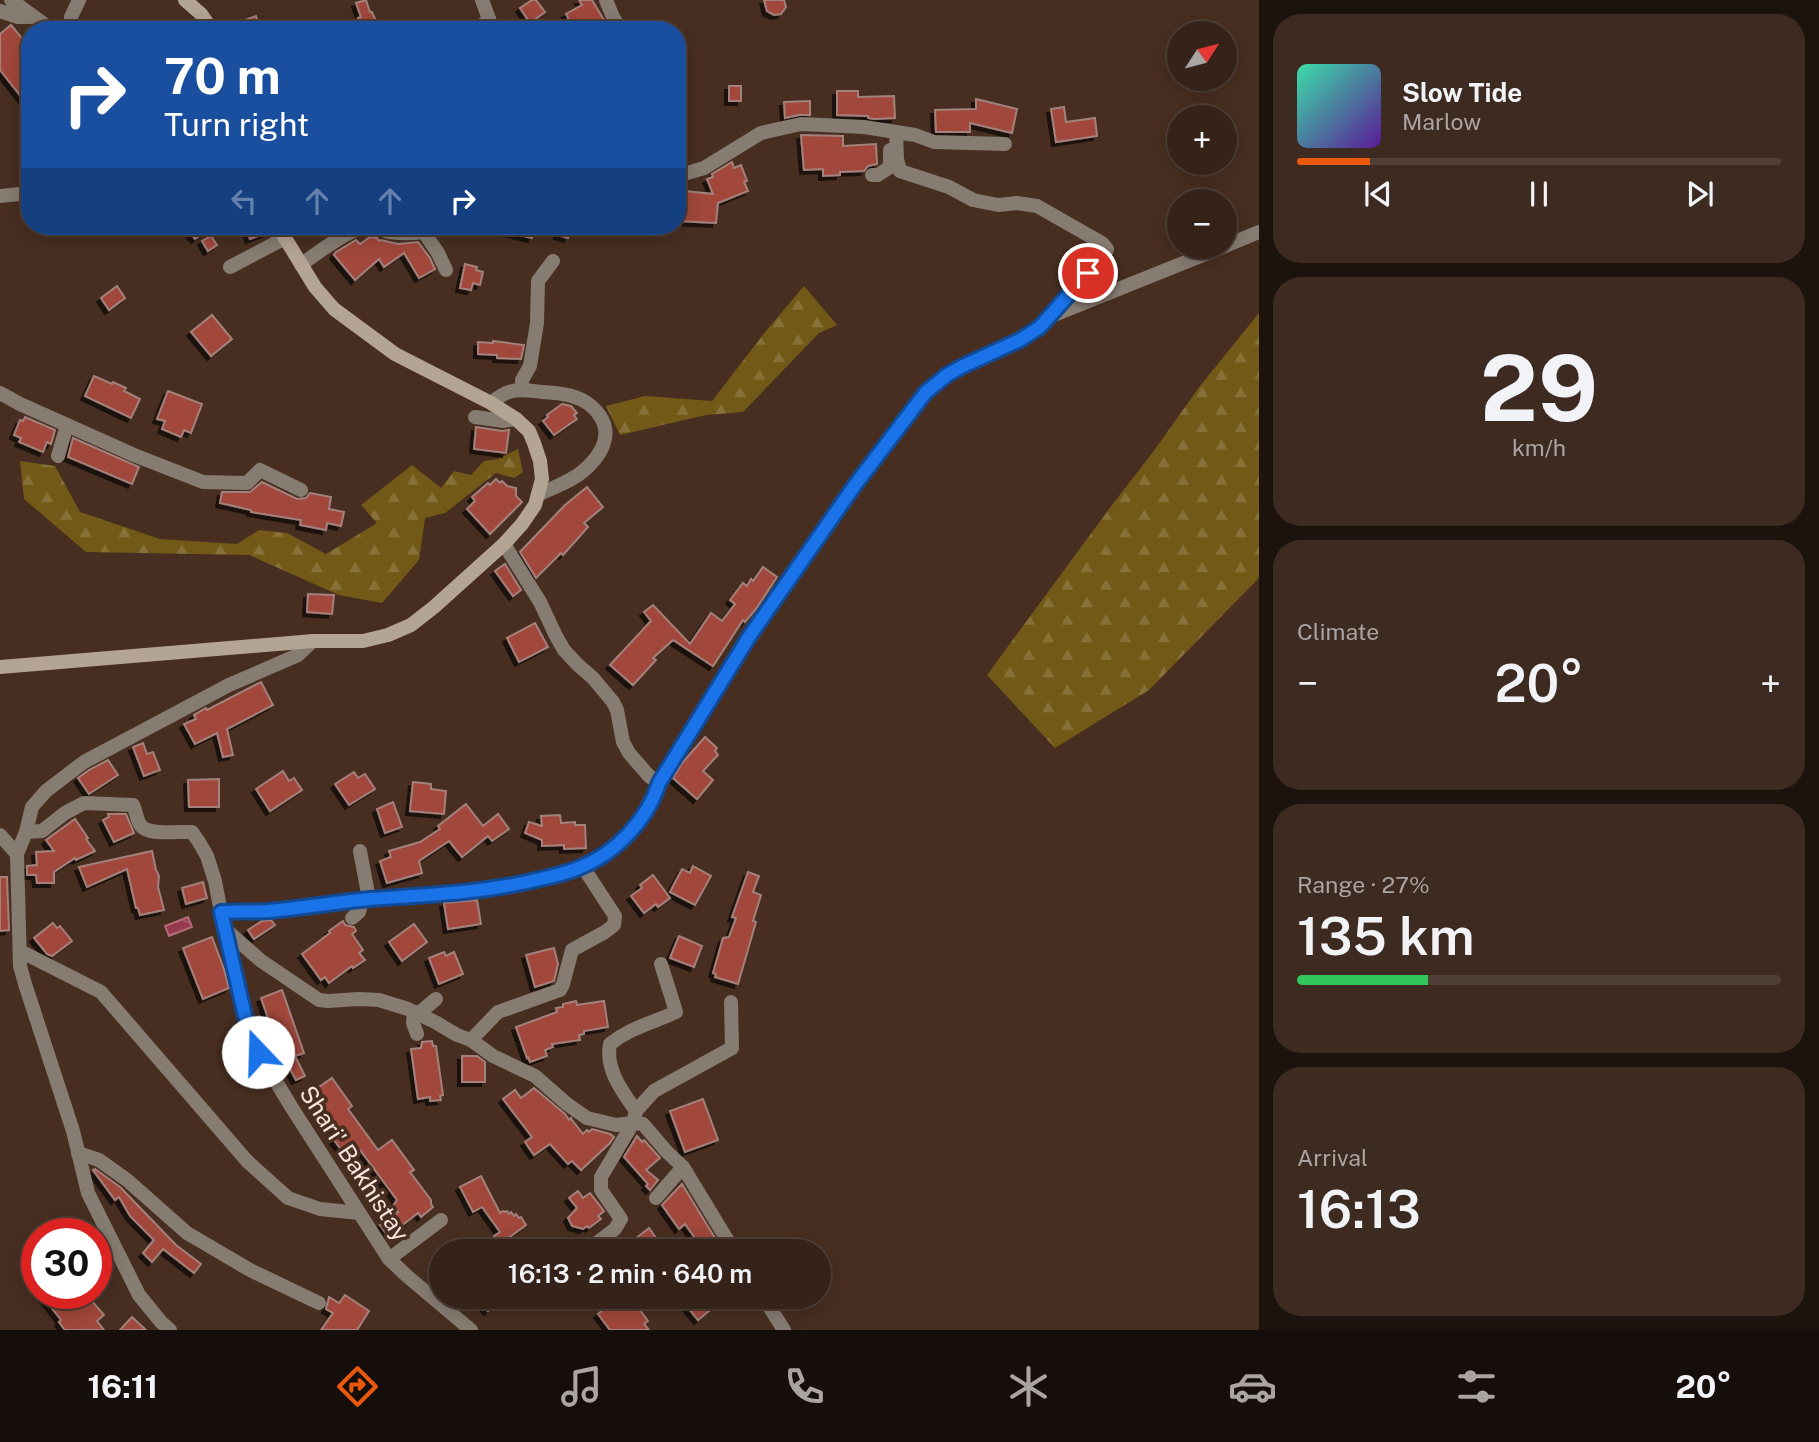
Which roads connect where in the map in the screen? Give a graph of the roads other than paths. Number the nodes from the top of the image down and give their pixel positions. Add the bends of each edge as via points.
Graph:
1 (11, 0) edge
2 (79, 0) edge
3 (185, 0) edge
4 (482, 0) edge
5 (606, 0) edge
6 (0, 12) edge
7 (33, 17) junction
8 (39, 21) edge
9 (71, 21) edge
10 (206, 21) edge
11 (490, 21) edge
12 (615, 21) edge
13 (893, 132) junction
14 (1005, 144) dead end
15 (686, 173) edge
16 (873, 175) dead end
17 (21, 194) edge
18 (0, 196) edge
19 (1259, 232) edge
20 (278, 235) edge
21 (284, 235) edge
22 (347, 235) edge
23 (432, 235) edge
24 (1237, 241) edge
25 (1192, 259) edge
26 (553, 261) dead end
27 (300, 265) junction
28 (230, 267) dead end
29 (446, 270) dead end
30 (1047, 318) junction
31 (522, 390) junction
32 (0, 393) edge
33 (491, 403) junction
34 (475, 417) dead end
35 (516, 419) junction
36 (67, 425) junction
37 (58, 456) dead end
38 (301, 490) dead end
39 (538, 495) junction
40 (504, 544) junction
41 (313, 641) junction
42 (0, 667) edge
43 (659, 783) junction
44 (26, 832) junction
45 (0, 835) edge
46 (360, 851) dead end
47 (18, 854) junction
48 (583, 867) junction
49 (365, 900) junction
50 (221, 912) junction
51 (352, 919) dead end
52 (225, 929) junction
53 (20, 951) junction
54 (661, 964) dead end
55 (436, 999) dead end
56 (731, 1003) dead end
57 (416, 1013) junction
58 (417, 1034) dead end
59 (471, 1040) junction
60 (635, 1117) junction
61 (79, 1153) junction
62 (683, 1167) junction
63 (656, 1198) dead end
64 (359, 1213) junction
65 (441, 1220) dead end
66 (602, 1239) edge
67 (727, 1239) edge
68 (389, 1259) junction
69 (319, 1303) dead end
70 (771, 1309) edge
71 (170, 1330) edge
72 (471, 1330) edge
73 (784, 1330) edge

1 - 7 street
2 - 9 street
3 - 10 main road
4 - 11 street
5 - 12 street
6 - 7 street
7 - 8 street
13 - 14 street via 934,142
13 - 15 street via 827,124 789,126 761,133 704,168
13 - 16 street via 890,167
13 - 30 street via 900,171 973,200 1037,206 1107,249
17 - 18 street
19 - 24 street
20 - 28 street
21 - 27 main road
22 - 27 street
23 - 29 street
25 - 30 street
26 - 31 street via 538,281 537,323
27 - 33 main road via 334,309 395,354
30 - 43 street via 1020,340 963,366 926,392 749,637
31 - 33 street via 506,392
31 - 39 street via 583,400 607,429 601,452 592,462
32 - 36 street
33 - 35 main road
34 - 35 street
35 - 39 main road via 529,431 540,461
36 - 37 street
36 - 38 street via 99,433 134,455 203,482 247,483 260,470
39 - 40 main road
40 - 41 main road via 411,625 363,641
40 - 43 street via 564,650 613,702 629,753
41 - 42 main road
41 - 44 street via 298,655 229,685 84,762 32,807
43 - 48 street via 632,830
44 - 47 street
44 - 50 street, Shari' Bakhistay via 42,831 84,803 133,805 140,825 147,830 192,832 207,856
45 - 47 street
46 - 49 street
47 - 53 street
48 - 49 street via 513,886
48 - 59 street via 615,916 614,925 572,950 560,990 498,1012
49 - 50 street
49 - 51 street
50 - 52 street, Shari' Bakhistay
52 - 57 street via 260,960 319,1000 388,1001
52 - 64 street, Shari' Bakhistay via 258,1052
53 - 61 street via 24,984
53 - 64 street via 101,992 247,1161 288,1198 320,1209
54 - 60 street via 676,1012 619,1037 608,1053 611,1070
55 - 57 street
56 - 60 street via 732,1048 654,1091
57 - 58 street
57 - 59 street
59 - 60 street via 535,1076 587,1118 616,1125
60 - 62 street
60 - 66 street via 600,1177 601,1190 621,1219
61 - 69 street via 99,1160 127,1180 187,1233
61 - 71 street via 88,1193 126,1269 139,1294
62 - 63 street
62 - 67 street
64 - 68 street, Shari' Bakhistay
65 - 68 street
68 - 72 street, Shari' Bakhistay
70 - 73 street

